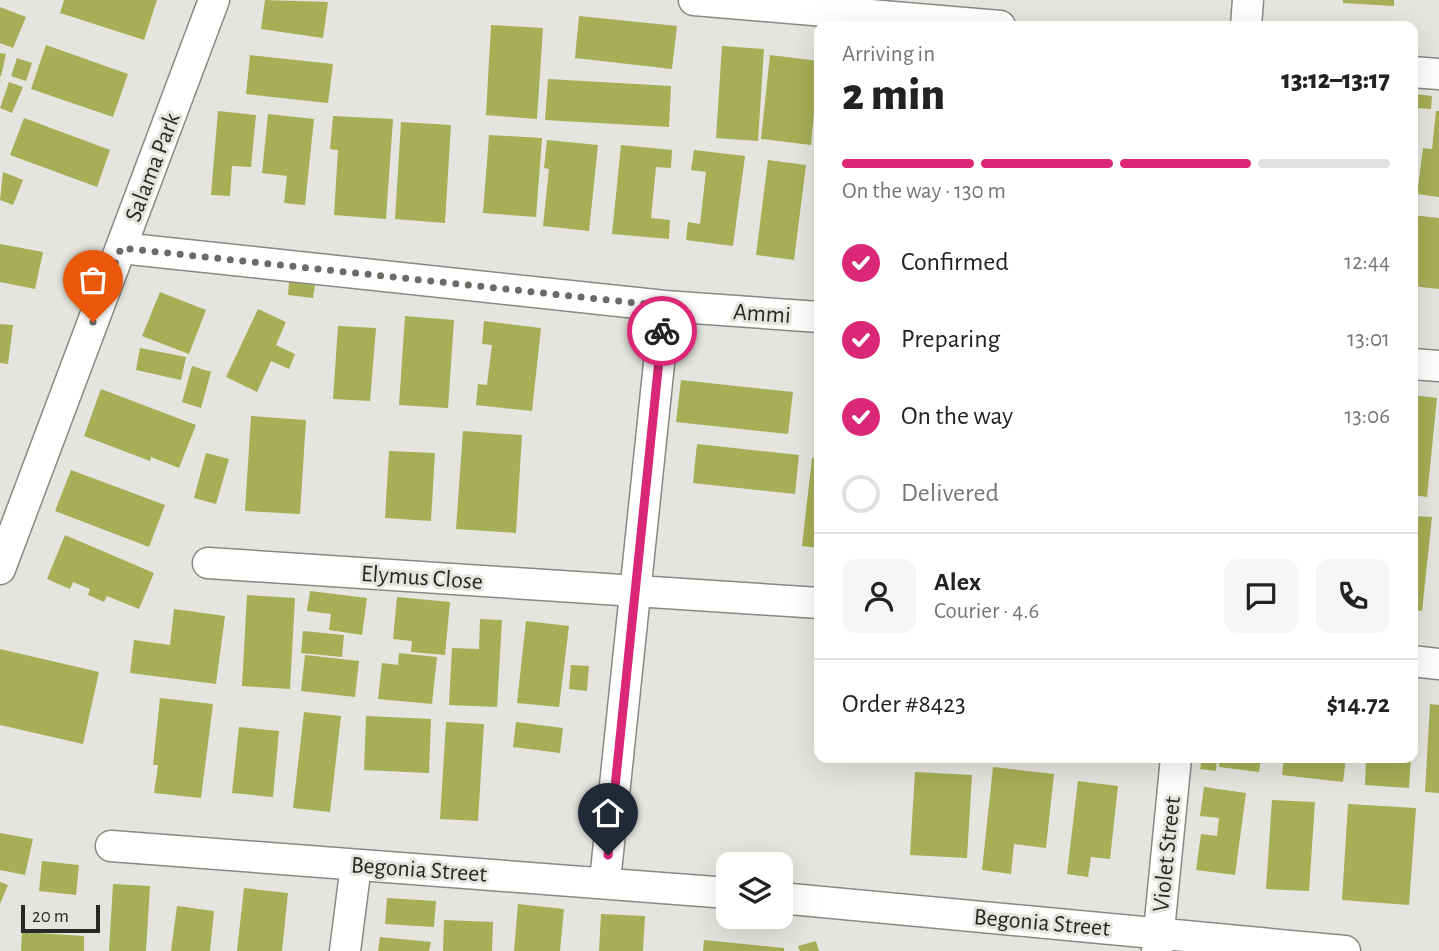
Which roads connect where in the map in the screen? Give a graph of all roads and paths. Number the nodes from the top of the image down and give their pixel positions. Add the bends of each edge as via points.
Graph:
1 (214, 0) edge
2 (694, 0) edge
3 (1248, 0) edge
4 (941, 21) edge
5 (1246, 21) edge
6 (1418, 72) edge
7 (1439, 74) edge
8 (121, 248) junction
9 (665, 306) junction
10 (814, 317) edge
11 (1418, 364) edge
12 (1439, 366) edge
13 (208, 563) dead end
14 (0, 569) edge
15 (636, 592) junction
16 (814, 603) edge
17 (1418, 662) edge
18 (1439, 664) edge
19 (1175, 763) edge
20 (111, 846) dead end
21 (356, 866) junction
22 (605, 881) junction
23 (716, 892) edge
24 (793, 900) edge
25 (1157, 942) edge
26 (345, 951) edge
27 (1345, 951) edge

1 - 8 street, Salama Park
2 - 4 street
3 - 5 street
6 - 7 street
8 - 9 street, Ammi
8 - 14 street, Salama Park
9 - 10 street, Ammi
9 - 15 street
11 - 12 street
13 - 15 street, Elymus Close
15 - 16 street, Elymus Close
15 - 22 street
17 - 18 street
19 - 25 street, Violet Street
20 - 21 street, Begonia Street
21 - 22 street, Begonia Street
21 - 26 street
22 - 23 street, Begonia Street
24 - 25 street, Begonia Street
25 - 27 street, Begonia Street

